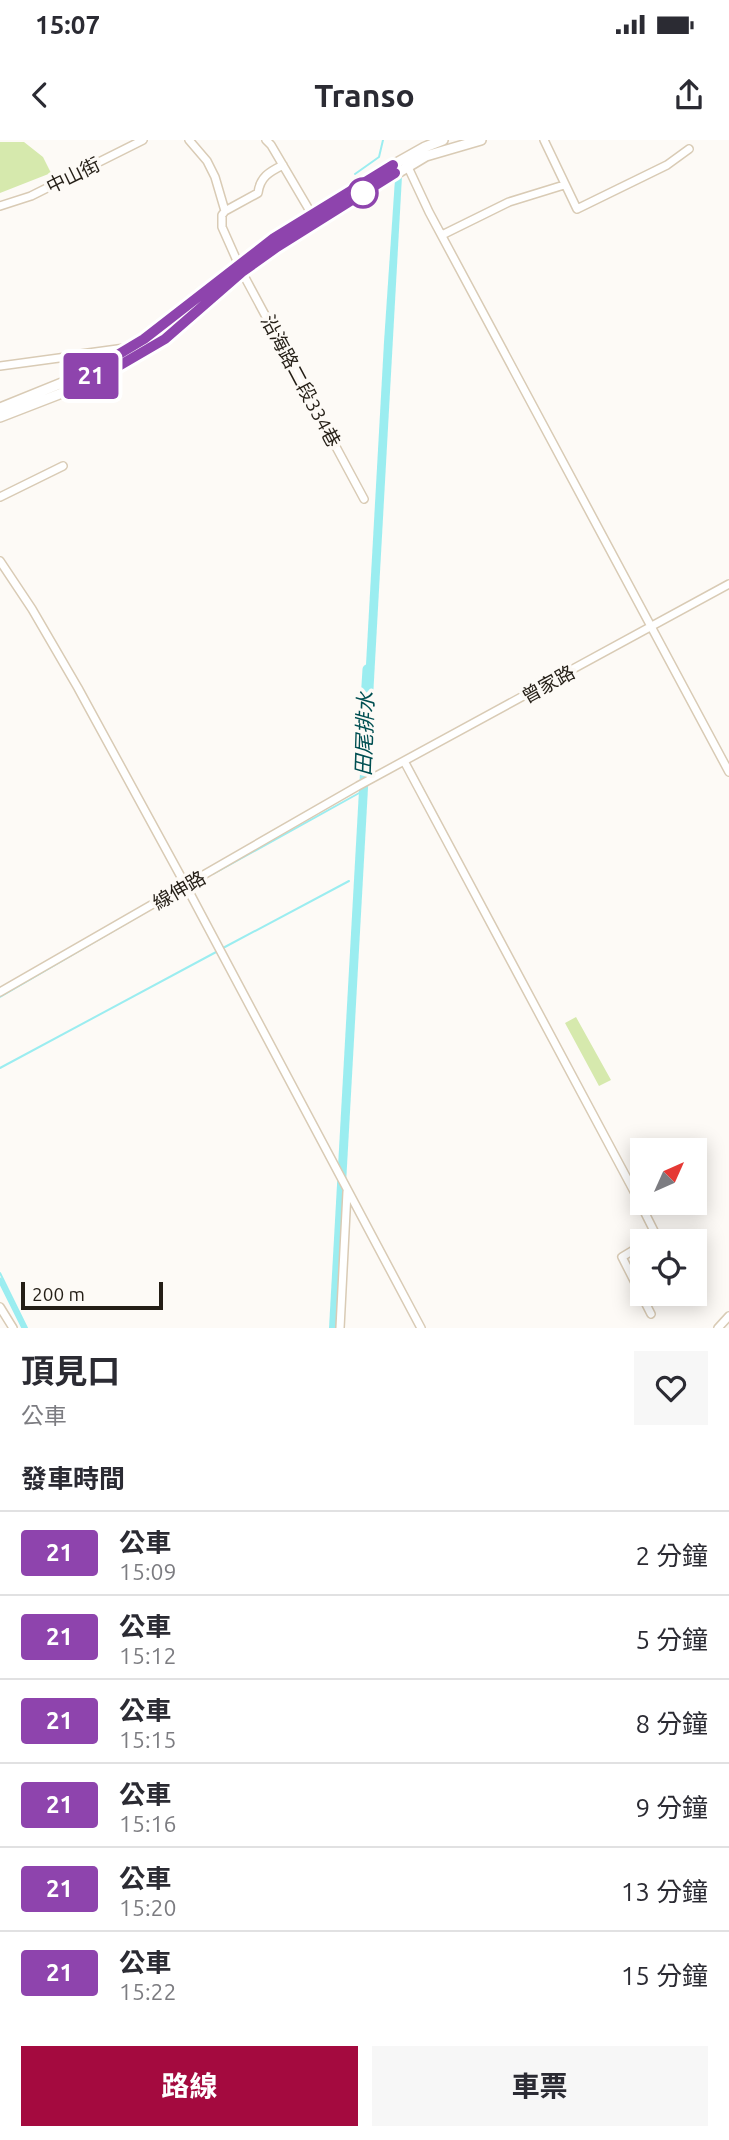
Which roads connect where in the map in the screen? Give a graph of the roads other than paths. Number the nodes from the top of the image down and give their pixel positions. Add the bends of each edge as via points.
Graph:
1 (143, 140) edge
2 (189, 140) edge
3 (265, 140) edge
4 (443, 140) edge
5 (481, 140) edge
6 (544, 140) edge
7 (689, 149) dead end
8 (406, 162) junction
9 (282, 165) junction
10 (564, 185) junction
11 (0, 206) edge
12 (225, 211) junction
13 (314, 218) junction
14 (442, 235) junction
15 (240, 268) junction
16 (130, 348) junction
17 (81, 355) junction
18 (0, 366) edge
19 (91, 377) junction
20 (0, 408) edge
21 (0, 417) edge
22 (63, 466) dead end
23 (0, 497) edge
24 (363, 499) dead end
25 (0, 561) edge
26 (729, 584) edge
27 (652, 626) junction
28 (404, 761) junction
29 (729, 772) edge
30 (367, 783) joint
31 (186, 886) junction
32 (0, 992) edge
33 (347, 1190) junction
34 (653, 1229) edge
35 (630, 1252) edge
36 (630, 1272) edge
37 (647, 1306) edge
38 (0, 1307) edge
39 (651, 1314) dead end
40 (729, 1316) edge
41 (13, 1328) edge
42 (340, 1328) edge
43 (421, 1328) edge
44 (718, 1328) edge

1 - 11 street, 中山街 via 31,196
2 - 12 street, 沿海路二段334巷 via 207,161
3 - 9 street
4 - 8 main road
5 - 8 main road
6 - 10 street
7 - 10 street via 667,165 577,209
8 - 13 main road
8 - 14 street
9 - 12 street via 260,182 258,193
9 - 13 street
10 - 14 street via 509,202
12 - 15 street, 沿海路二段334巷 via 222,227
13 - 15 main road
14 - 27 street
15 - 16 main road
15 - 19 main road via 165,339
15 - 24 street, 沿海路二段334巷
16 - 17 main road
16 - 19 main road
17 - 18 street
17 - 19 street
19 - 20 main road
19 - 21 main road
22 - 23 street
25 - 31 street via 78,688
26 - 27 street, 曾家路
27 - 28 street, 曾家路
27 - 29 street
28 - 30 street, 曾家路
28 - 34 street
30 - 31 street, 線伸路
31 - 32 street, 線伸路
31 - 33 street
33 - 42 street
33 - 43 street
35 - 36 street via 622,1256
37 - 39 street
38 - 41 street
40 - 44 street

